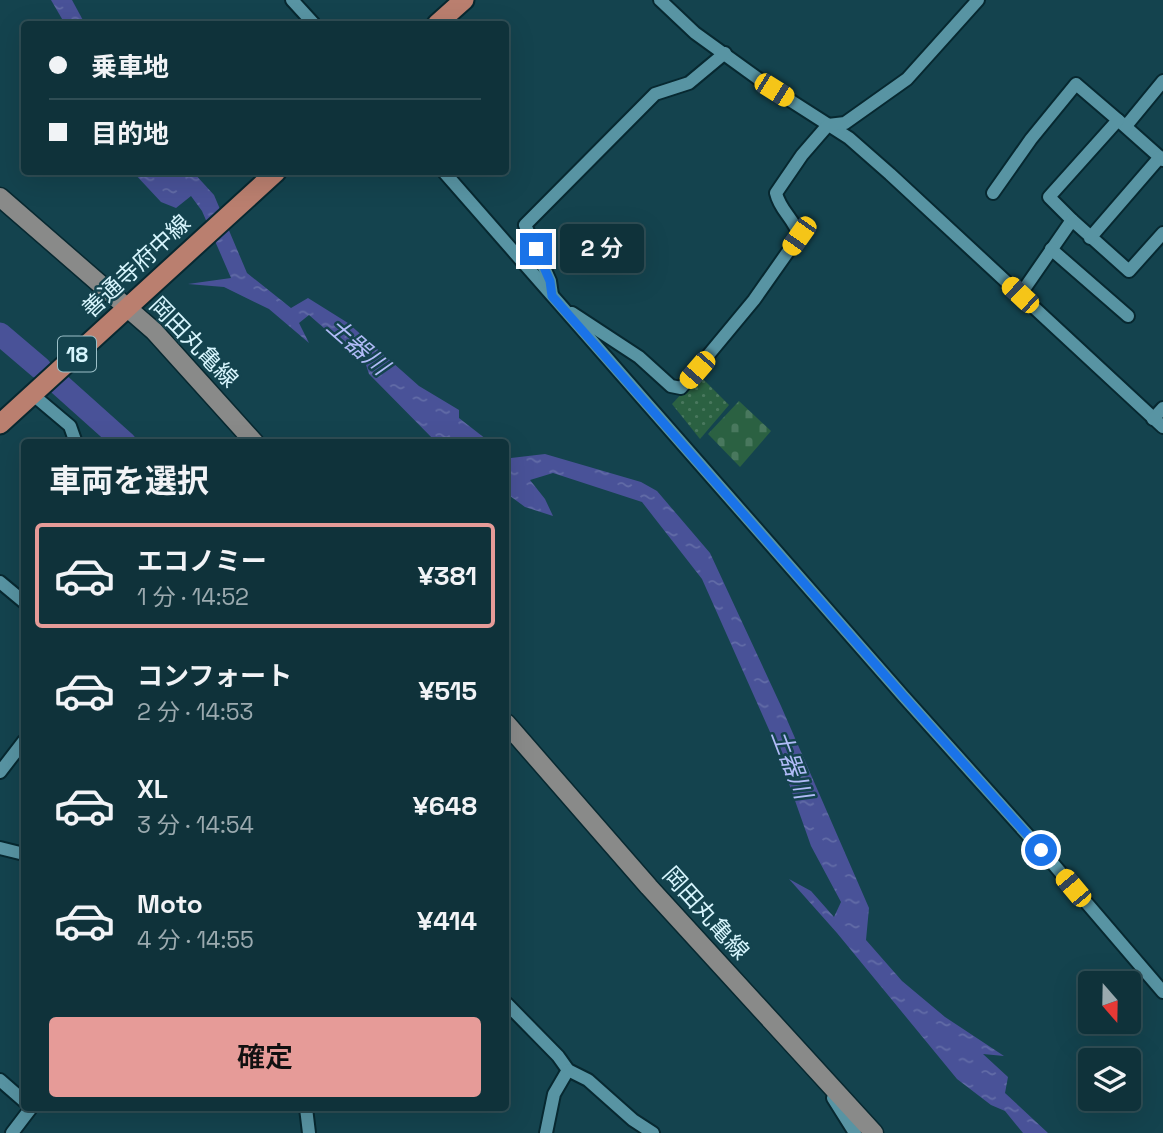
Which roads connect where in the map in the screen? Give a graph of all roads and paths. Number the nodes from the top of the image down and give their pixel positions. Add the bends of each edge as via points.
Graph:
1 (292, 0) edge
2 (464, 0) edge
3 (660, 0) edge
4 (978, 0) edge
5 (311, 21) edge
6 (440, 21) edge
7 (725, 53) junction
8 (1163, 81) edge
9 (1122, 123) junction
10 (828, 125) junction
11 (1161, 158) edge
12 (273, 175) edge
13 (447, 175) edge
14 (993, 193) dead end
15 (0, 197) edge
16 (1072, 220) junction
17 (1163, 233) edge
18 (1090, 238) junction
19 (1052, 249) junction
20 (1020, 295) junction
21 (555, 300) junction
22 (127, 308) junction
23 (1128, 316) dead end
24 (32, 394) junction
25 (1163, 408) edge
26 (1158, 423) edge
27 (0, 424) edge
28 (75, 439) edge
29 (251, 439) edge
30 (0, 582) edge
31 (21, 599) edge
32 (509, 726) edge
33 (21, 745) edge
34 (0, 772) edge
35 (0, 848) edge
36 (21, 853) edge
37 (1163, 992) edge
38 (509, 1006) edge
39 (814, 1067) junction
40 (568, 1070) junction
41 (0, 1080) edge
42 (21, 1098) edge
43 (29, 1111) edge
44 (306, 1111) edge
45 (12, 1133) edge
46 (309, 1133) edge
47 (546, 1133) edge
48 (653, 1133) edge
49 (855, 1133) edge
50 (874, 1133) edge

1 - 5 street
2 - 6 main road
3 - 7 street
4 - 10 street via 907,79 845,123
7 - 10 street
7 - 21 street via 689,83 655,94 525,225
8 - 9 street
9 - 11 street
9 - 14 street via 1076,84
9 - 16 street via 1049,197
10 - 20 street via 890,174
10 - 21 street via 776,193 778,205 795,222 799,236 754,300 681,388 671,386 639,357
11 - 18 street
12 - 22 main road, 善通寺府中線 / 18
13 - 21 street
15 - 22 main road, 岡田丸亀線
16 - 18 street
16 - 19 street
17 - 18 street via 1129,271
19 - 20 street
19 - 23 street
20 - 26 street
21 - 37 street
22 - 24 main road, 善通寺府中線 / 18
22 - 29 main road, 岡田丸亀線 via 154,331
24 - 27 main road, 善通寺府中線 / 18
24 - 28 street via 71,426
25 - 26 street
30 - 31 street
32 - 39 main road, 岡田丸亀線 via 657,897
33 - 34 street
35 - 36 street
38 - 40 street
39 - 49 street
39 - 50 main road, 岡田丸亀線
40 - 47 street via 554,1094
40 - 48 street via 588,1080
41 - 42 street
43 - 45 street
44 - 46 street

